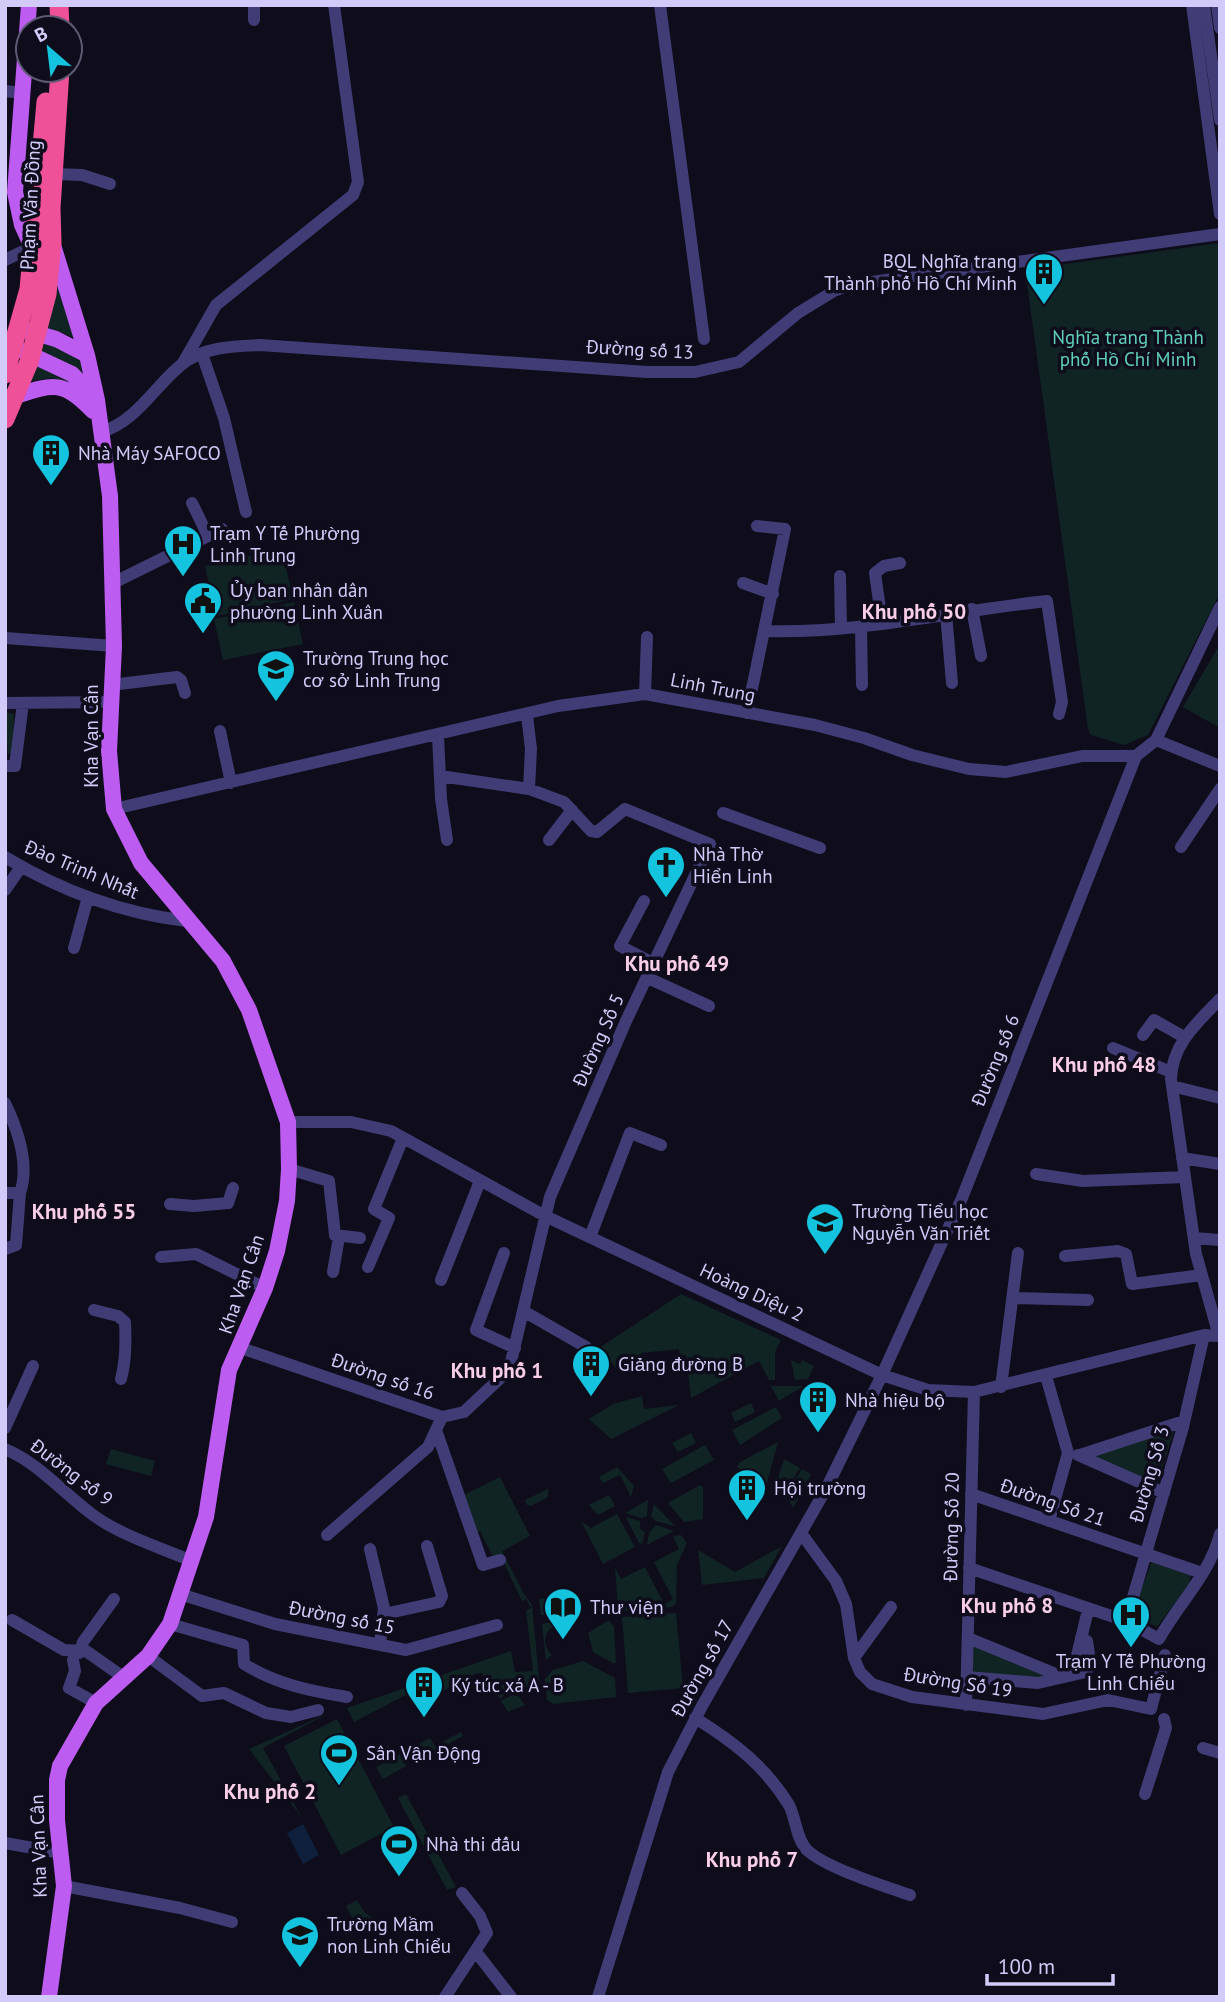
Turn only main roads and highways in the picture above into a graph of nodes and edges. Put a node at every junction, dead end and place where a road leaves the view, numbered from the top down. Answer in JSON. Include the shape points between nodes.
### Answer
{"nodes":[{"id":1,"x":29,"y":5,"type":"edge"},
{"id":2,"x":49,"y":84,"type":"edge"},
{"id":3,"x":59,"y":84,"type":"edge"},
{"id":4,"x":10,"y":192,"type":"edge"},
{"id":5,"x":52,"y":243,"type":"junction"},
{"id":6,"x":32,"y":247,"type":"junction"},
{"id":7,"x":26,"y":341,"type":"junction"},
{"id":8,"x":87,"y":355,"type":"junction"},
{"id":9,"x":5,"y":374,"type":"edge"},
{"id":10,"x":16,"y":396,"type":"junction"},
{"id":11,"x":99,"y":416,"type":"junction"},
{"id":12,"x":5,"y":419,"type":"edge"},
{"id":13,"x":49,"y":1997,"type":"edge"}],
"edges":[{"from":1,"to":4,"type":"main road"},
{"from":2,"to":6,"type":"highway","name":"Phạm Văn Đồng"},
{"from":3,"to":5,"type":"highway","name":"Phạm Văn Đồng"},
{"from":4,"to":6,"type":"main road"},
{"from":5,"to":7,"type":"highway","name":"Phạm Văn Đồng","via":[[47,294]]},
{"from":5,"to":8,"type":"main road","name":"Kha Vạn Cân"},
{"from":6,"to":7,"type":"highway","name":"Phạm Văn Đồng"},
{"from":7,"to":8,"type":"main road"},
{"from":7,"to":9,"type":"highway","name":"Phạm Văn Đồng"},
{"from":7,"to":10,"type":"highway","name":"Phạm Văn Đồng"},
{"from":7,"to":11,"type":"main road","via":[[72,374]]},
{"from":8,"to":11,"type":"main road","name":"Kha Vạn Cân"},
{"from":10,"to":11,"type":"main road","via":[[59,386],[70,389]]},
{"from":10,"to":12,"type":"highway","name":"Phạm Văn Đồng"},
{"from":11,"to":13,"type":"main road","name":"Kha Vạn Cân","via":[[110,496],[114,646],[109,751],[114,809],[141,863],[223,961],[249,1010],[288,1122],[289,1169],[277,1251],[227,1381],[206,1517],[170,1624],[148,1656],[96,1703],[59,1773],[57,1820],[64,1886]]}]}
